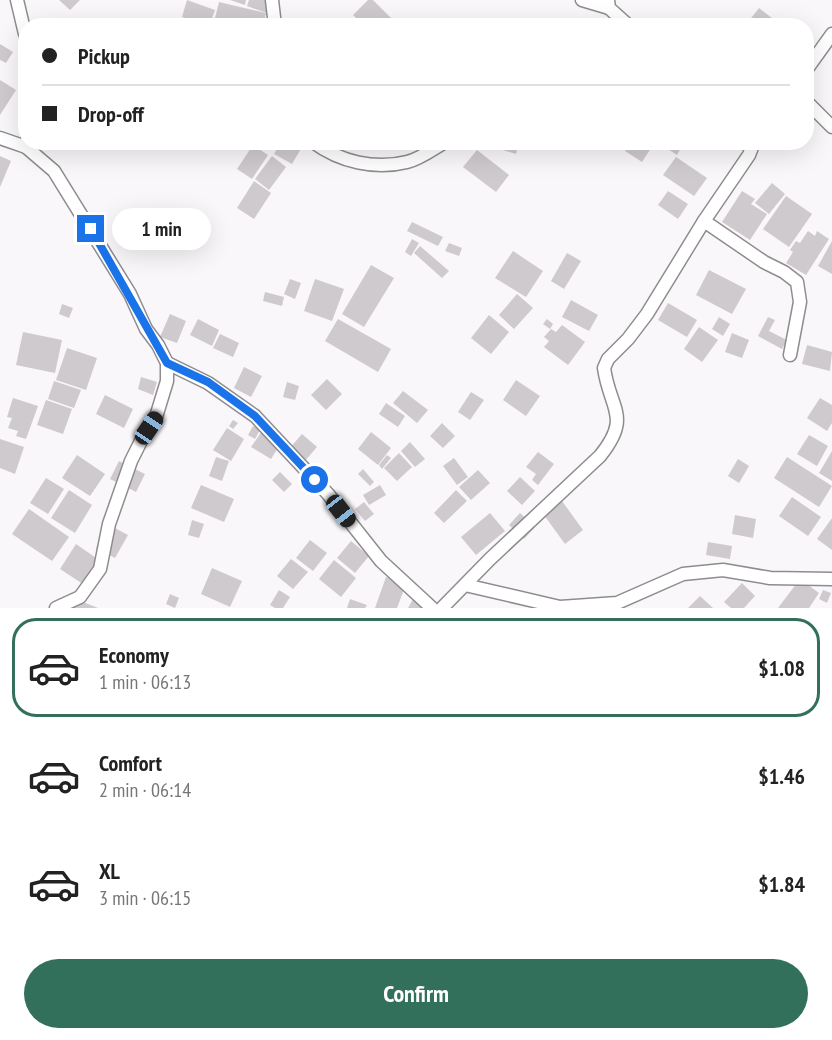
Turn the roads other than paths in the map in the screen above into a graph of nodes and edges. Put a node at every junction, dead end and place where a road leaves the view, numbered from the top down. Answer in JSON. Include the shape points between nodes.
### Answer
{"nodes":[{"id":1,"x":17,"y":0,"type":"edge"},
{"id":2,"x":272,"y":0,"type":"edge"},
{"id":3,"x":582,"y":0,"type":"edge"},
{"id":4,"x":609,"y":4,"type":"edge"},
{"id":5,"x":21,"y":18,"type":"edge"},
{"id":6,"x":274,"y":18,"type":"edge"},
{"id":7,"x":622,"y":18,"type":"edge"},
{"id":8,"x":832,"y":34,"type":"edge"},
{"id":9,"x":814,"y":59,"type":"edge"},
{"id":10,"x":814,"y":109,"type":"edge"},
{"id":11,"x":832,"y":127,"type":"edge"},
{"id":12,"x":0,"y":138,"type":"edge"},
{"id":13,"x":18,"y":142,"type":"edge"},
{"id":14,"x":35,"y":150,"type":"edge"},
{"id":15,"x":327,"y":150,"type":"edge"},
{"id":16,"x":431,"y":150,"type":"edge"},
{"id":17,"x":751,"y":150,"type":"edge"},
{"id":18,"x":704,"y":221,"type":"junction"},
{"id":19,"x":790,"y":355,"type":"dead end"},
{"id":20,"x":167,"y":363,"type":"junction"},
{"id":21,"x":832,"y":579,"type":"edge"},
{"id":22,"x":465,"y":585,"type":"junction"},
{"id":23,"x":56,"y":608,"type":"edge"},
{"id":24,"x":432,"y":608,"type":"edge"},
{"id":25,"x":442,"y":608,"type":"edge"}],
"edges":[{"from":1,"to":5,"type":"street"},
{"from":2,"to":6,"type":"street"},
{"from":3,"to":4,"type":"street"},
{"from":4,"to":7,"type":"street"},
{"from":8,"to":9,"type":"street"},
{"from":10,"to":11,"type":"street"},
{"from":12,"to":13,"type":"street"},
{"from":14,"to":20,"type":"street","via":[[54,171]]},
{"from":15,"to":16,"type":"street","via":[[377,166],[409,162]]},
{"from":17,"to":18,"type":"street"},
{"from":18,"to":19,"type":"street","via":[[797,282],[800,302]]},
{"from":18,"to":22,"type":"street","via":[[647,314],[604,368],[618,420],[612,440]]},
{"from":20,"to":23,"type":"street","via":[[167,381],[156,417],[131,461],[109,524],[100,569],[80,597]]},
{"from":20,"to":24,"type":"street","via":[[208,382],[255,416],[328,494],[381,561]]},
{"from":21,"to":22,"type":"street","via":[[770,578],[723,570],[683,574],[616,603],[561,607]]},
{"from":22,"to":25,"type":"street"}]}
